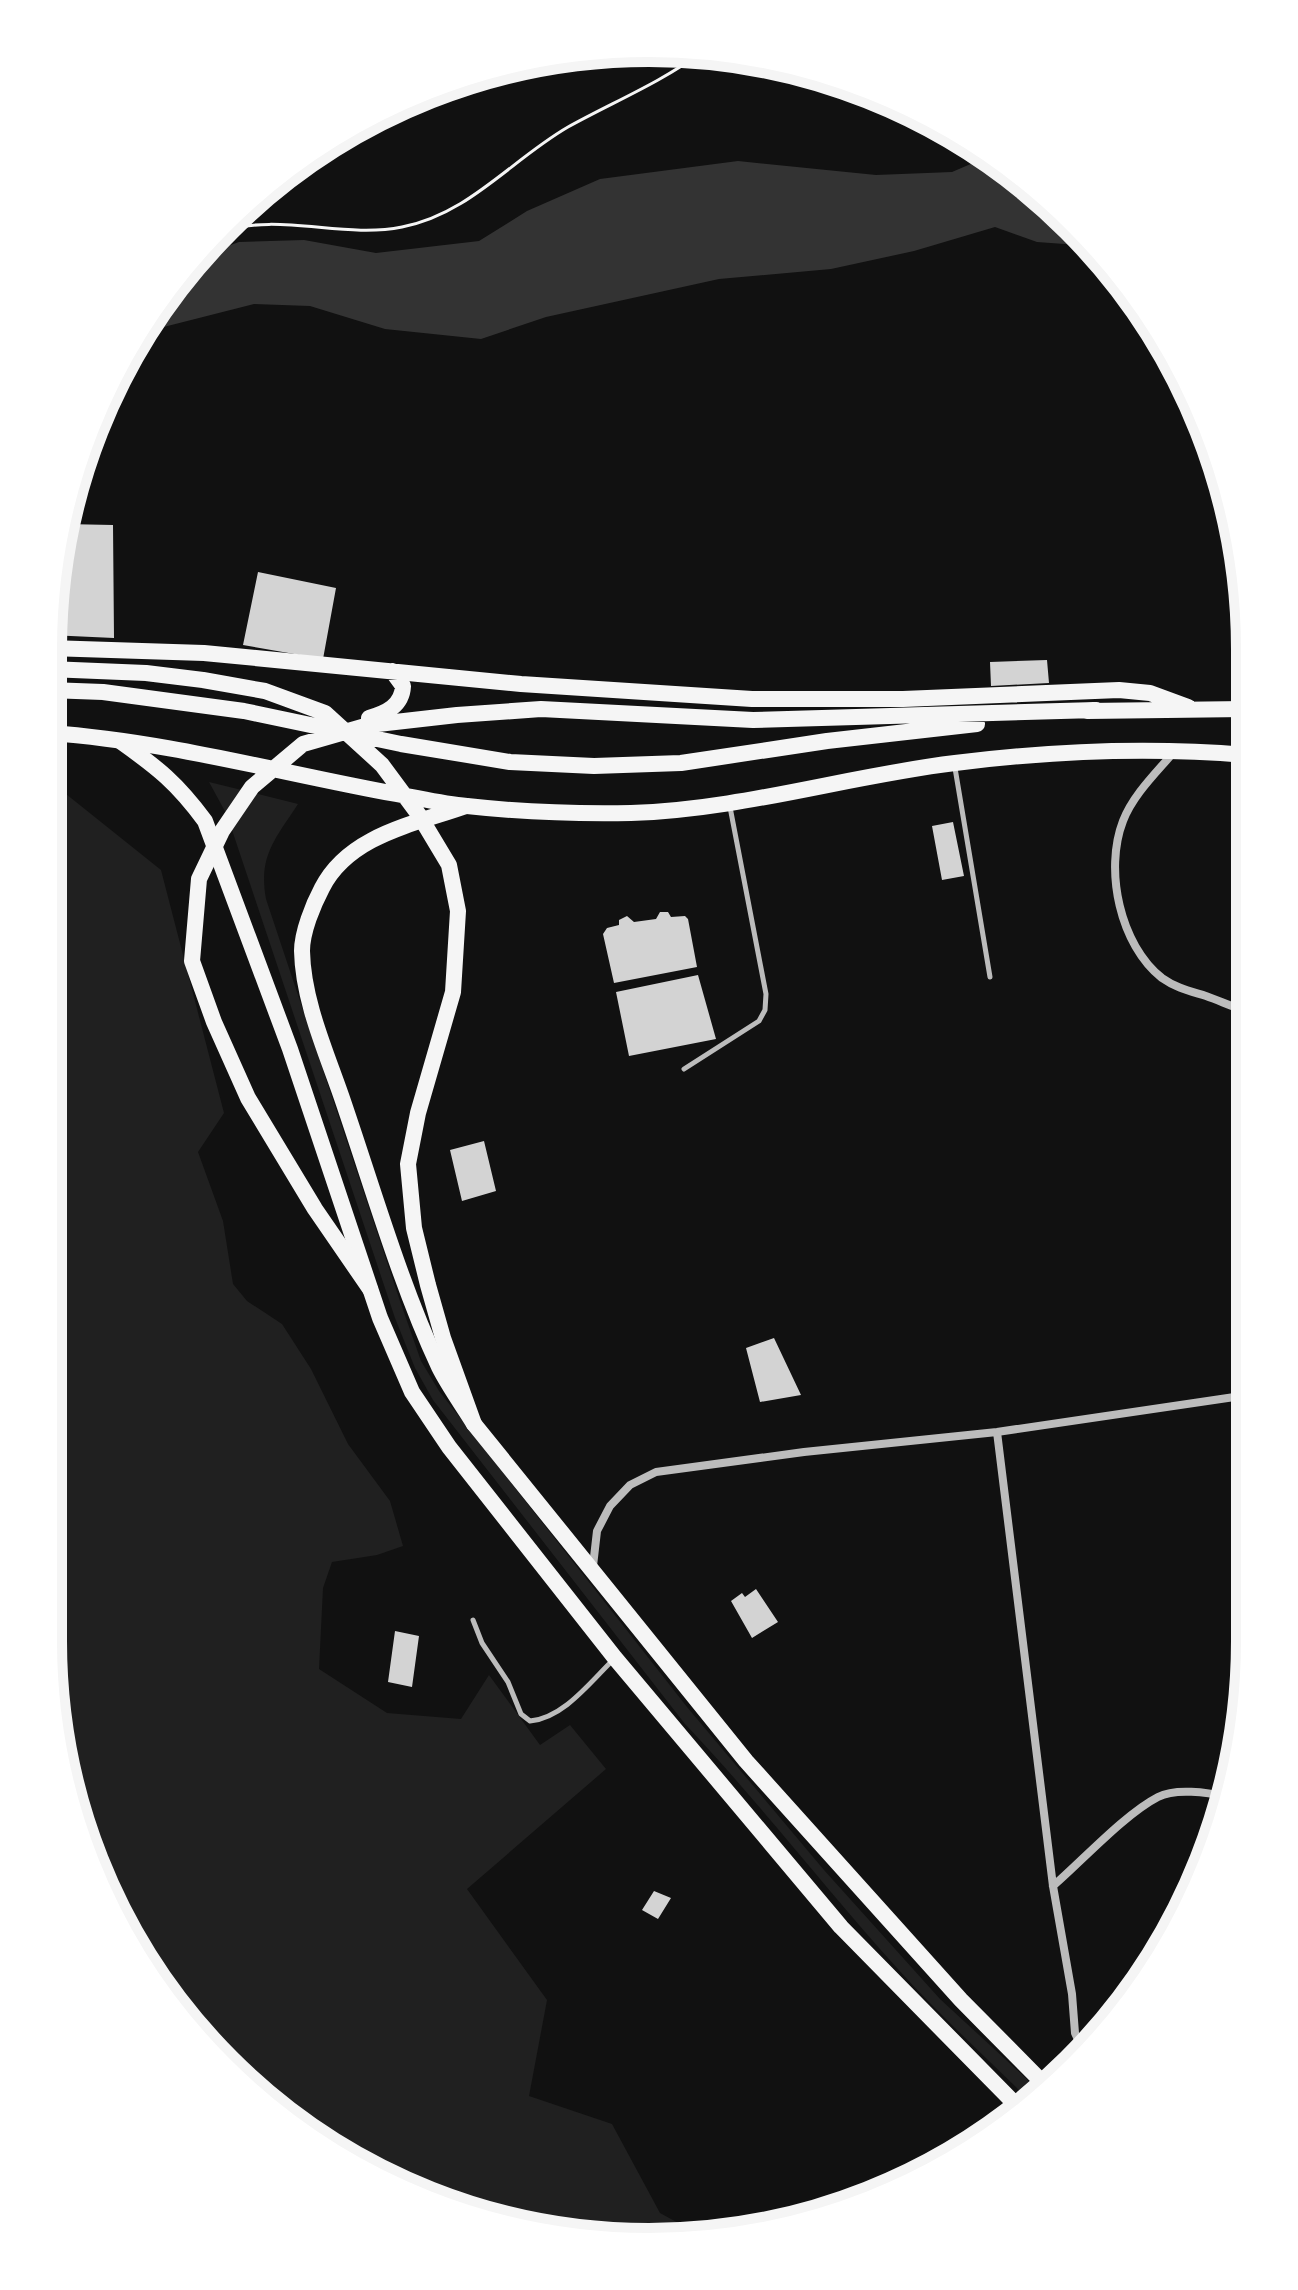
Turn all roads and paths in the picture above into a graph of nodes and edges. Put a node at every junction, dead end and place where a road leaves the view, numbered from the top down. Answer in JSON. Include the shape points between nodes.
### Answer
{"nodes":[{"id":1,"x":686,"y":63,"type":"edge"},
{"id":2,"x":242,"y":227,"type":"edge"},
{"id":3,"x":62,"y":648,"type":"edge"},
{"id":4,"x":62,"y":670,"type":"edge"},
{"id":5,"x":392,"y":671,"type":"junction"},
{"id":6,"x":455,"y":677,"type":"junction"},
{"id":7,"x":62,"y":690,"type":"edge"},
{"id":8,"x":397,"y":704,"type":"junction"},
{"id":9,"x":1193,"y":709,"type":"junction"},
{"id":10,"x":1236,"y":709,"type":"edge"},
{"id":11,"x":1096,"y":710,"type":"junction"},
{"id":12,"x":296,"y":722,"type":"junction"},
{"id":13,"x":62,"y":734,"type":"edge"},
{"id":14,"x":120,"y":741,"type":"junction"},
{"id":15,"x":1177,"y":749,"type":"junction"},
{"id":16,"x":1236,"y":754,"type":"edge"},
{"id":17,"x":954,"y":763,"type":"junction"},
{"id":18,"x":729,"y":803,"type":"junction"},
{"id":19,"x":466,"y":806,"type":"junction"},
{"id":20,"x":990,"y":977,"type":"dead end"},
{"id":21,"x":1236,"y":1008,"type":"edge"},
{"id":22,"x":684,"y":1069,"type":"dead end"},
{"id":23,"x":370,"y":1289,"type":"junction"},
{"id":24,"x":1236,"y":1397,"type":"edge"},
{"id":25,"x":474,"y":1424,"type":"junction"},
{"id":26,"x":997,"y":1432,"type":"junction"},
{"id":27,"x":593,"y":1573,"type":"junction"},
{"id":28,"x":473,"y":1620,"type":"dead end"},
{"id":29,"x":615,"y":1658,"type":"junction"},
{"id":30,"x":1215,"y":1796,"type":"edge"},
{"id":31,"x":1053,"y":1886,"type":"junction"},
{"id":32,"x":1078,"y":2040,"type":"edge"},
{"id":33,"x":1039,"y":2079,"type":"edge"},
{"id":34,"x":1013,"y":2101,"type":"edge"}],
"edges":[{"from":1,"to":2,"type":"path","via":[[540,145],[473,198],[436,218],[364,231]]},
{"from":3,"to":5,"type":"main road","via":[[204,653]]},
{"from":4,"to":25,"type":"main road","via":[[203,680],[265,691],[325,713],[382,765],[449,865],[458,911],[453,992],[408,1164],[414,1228],[443,1338]]},
{"from":5,"to":6,"type":"main road"},
{"from":5,"to":8,"type":"main road","via":[[403,686]]},
{"from":6,"to":8,"type":"main road","via":[[423,685]]},
{"from":6,"to":9,"type":"main road","via":[[778,700],[1119,690],[1165,697]]},
{"from":7,"to":12,"type":"main road"},
{"from":8,"to":12,"type":"main road","via":[[361,720]]},
{"from":9,"to":10,"type":"main road"},
{"from":9,"to":11,"type":"main road"},
{"from":11,"to":12,"type":"main road","via":[[681,763],[594,766],[510,762]]},
{"from":11,"to":23,"type":"main road","via":[[753,720],[541,709],[369,725],[303,744],[252,787],[222,831],[199,879],[192,961],[248,1098]]},
{"from":13,"to":14,"type":"main road"},
{"from":14,"to":19,"type":"main road"},
{"from":14,"to":23,"type":"main road","via":[[164,772],[205,821],[290,1049]]},
{"from":15,"to":16,"type":"main road"},
{"from":15,"to":17,"type":"main road"},
{"from":15,"to":21,"type":"street","via":[[1123,820],[1116,846],[1119,909],[1144,960],[1161,977]]},
{"from":17,"to":18,"type":"main road"},
{"from":17,"to":20,"type":"lane"},
{"from":18,"to":19,"type":"main road","via":[[633,813]]},
{"from":18,"to":22,"type":"lane","via":[[765,1010],[759,1021]]},
{"from":19,"to":25,"type":"main road","via":[[352,851],[321,888],[302,950],[309,995],[398,1262],[440,1369]]},
{"from":23,"to":29,"type":"main road","via":[[412,1392]]},
{"from":24,"to":26,"type":"street"},
{"from":25,"to":27,"type":"main road"},
{"from":26,"to":27,"type":"street","via":[[656,1472],[630,1485],[610,1506],[597,1531]]},
{"from":26,"to":31,"type":"street"},
{"from":27,"to":33,"type":"main road","via":[[746,1761]]},
{"from":28,"to":29,"type":"lane","via":[[521,1714],[530,1721],[555,1713]]},
{"from":29,"to":34,"type":"main road","via":[[841,1927]]},
{"from":30,"to":31,"type":"street","via":[[1160,1796]]},
{"from":31,"to":32,"type":"street"}]}
